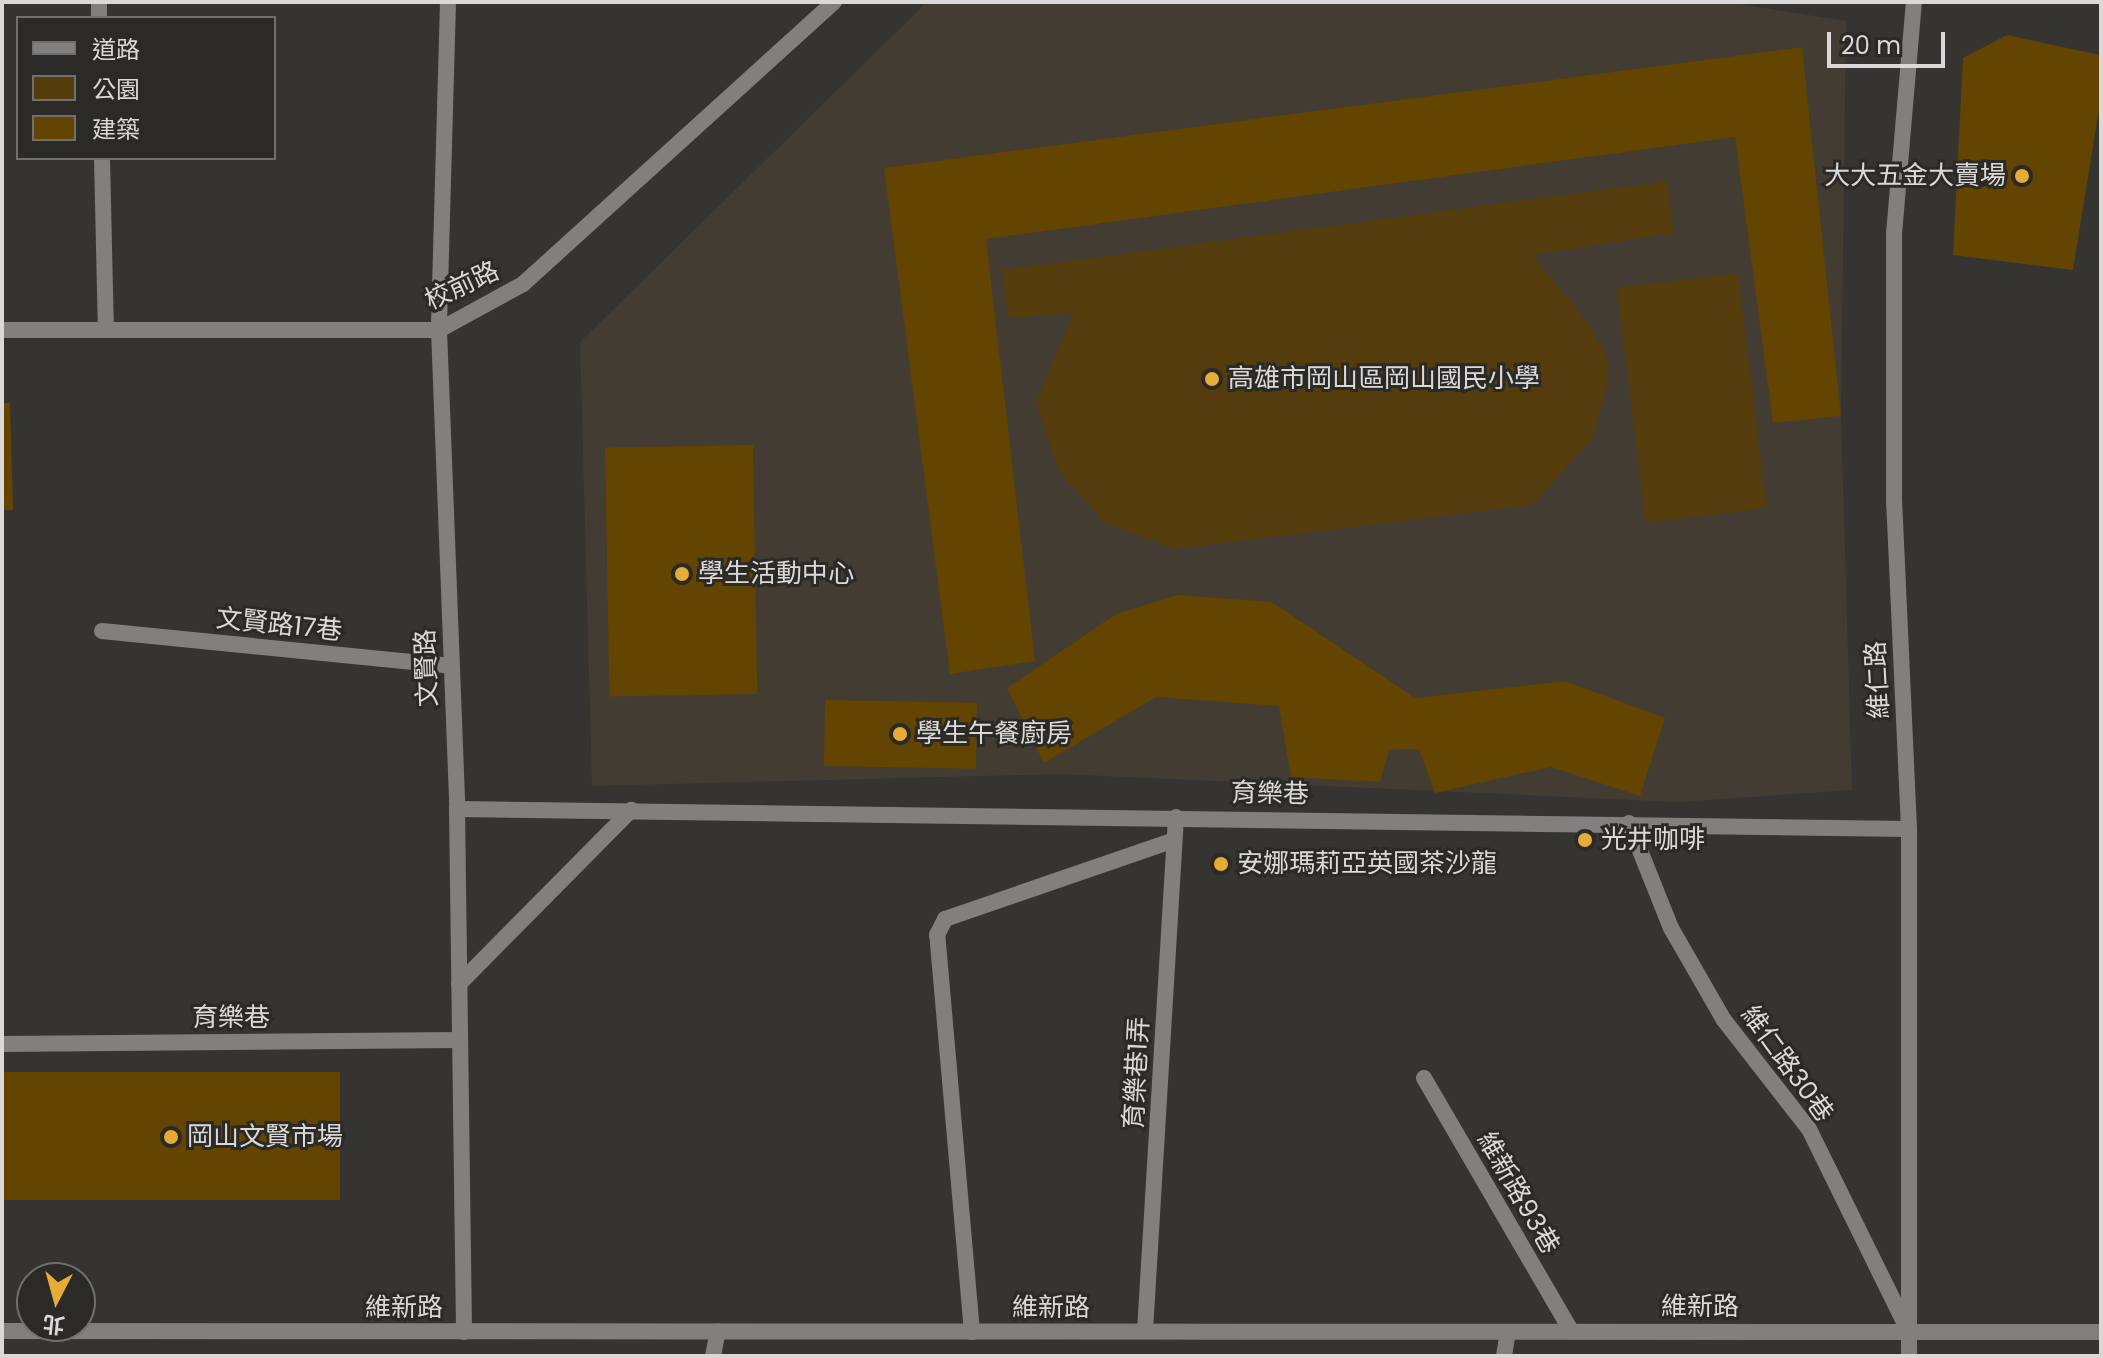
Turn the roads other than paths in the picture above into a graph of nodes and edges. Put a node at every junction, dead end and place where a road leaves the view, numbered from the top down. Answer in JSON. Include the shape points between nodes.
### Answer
{"nodes":[{"id":1,"x":448,"y":2,"type":"edge"},
{"id":2,"x":834,"y":2,"type":"edge"},
{"id":3,"x":1914,"y":2,"type":"edge"},
{"id":4,"x":102,"y":160,"type":"edge"},
{"id":5,"x":2,"y":330,"type":"edge"},
{"id":6,"x":106,"y":330,"type":"junction"},
{"id":7,"x":439,"y":330,"type":"junction"},
{"id":8,"x":102,"y":631,"type":"dead end"},
{"id":9,"x":451,"y":666,"type":"junction"},
{"id":10,"x":457,"y":809,"type":"junction"},
{"id":11,"x":631,"y":810,"type":"junction"},
{"id":12,"x":1176,"y":817,"type":"junction"},
{"id":13,"x":1629,"y":823,"type":"junction"},
{"id":14,"x":1909,"y":829,"type":"junction"},
{"id":15,"x":1174,"y":840,"type":"junction"},
{"id":16,"x":459,"y":984,"type":"junction"},
{"id":17,"x":460,"y":1040,"type":"junction"},
{"id":18,"x":2,"y":1044,"type":"edge"},
{"id":19,"x":1424,"y":1078,"type":"dead end"},
{"id":20,"x":2,"y":1331,"type":"edge"},
{"id":21,"x":718,"y":1331,"type":"junction"},
{"id":22,"x":1145,"y":1331,"type":"junction"},
{"id":23,"x":1571,"y":1331,"type":"junction"},
{"id":24,"x":464,"y":1332,"type":"junction"},
{"id":25,"x":972,"y":1332,"type":"junction"},
{"id":26,"x":1508,"y":1332,"type":"junction"},
{"id":27,"x":1909,"y":1332,"type":"junction"},
{"id":28,"x":2101,"y":1332,"type":"edge"},
{"id":29,"x":713,"y":1356,"type":"edge"},
{"id":30,"x":1504,"y":1356,"type":"edge"},
{"id":31,"x":1909,"y":1356,"type":"edge"}],
"edges":[{"from":1,"to":7,"type":"street","name":"文賢路"},
{"from":2,"to":7,"type":"street","name":"校前路","via":[[523,284]]},
{"from":3,"to":14,"type":"street","name":"維仁路","via":[[1894,234],[1894,503]]},
{"from":4,"to":6,"type":"street"},
{"from":5,"to":6,"type":"street","name":"校前路"},
{"from":6,"to":7,"type":"street","name":"校前路"},
{"from":7,"to":9,"type":"street","name":"文賢路"},
{"from":8,"to":9,"type":"street","name":"文賢路17巷"},
{"from":9,"to":10,"type":"street","name":"文賢路"},
{"from":10,"to":11,"type":"street","name":"育樂巷"},
{"from":10,"to":16,"type":"street","name":"文賢路"},
{"from":11,"to":12,"type":"street","name":"育樂巷"},
{"from":11,"to":16,"type":"street"},
{"from":12,"to":13,"type":"street","name":"育樂巷"},
{"from":12,"to":15,"type":"street","name":"育樂巷1弄"},
{"from":13,"to":14,"type":"street","name":"育樂巷"},
{"from":13,"to":27,"type":"street","name":"維仁路30巷","via":[[1671,928],[1724,1020],[1809,1129]]},
{"from":14,"to":27,"type":"street","name":"維仁路"},
{"from":15,"to":22,"type":"street","name":"育樂巷1弄"},
{"from":15,"to":25,"type":"street","via":[[945,919],[937,935]]},
{"from":16,"to":17,"type":"street","name":"文賢路"},
{"from":17,"to":18,"type":"street","name":"育樂巷"},
{"from":17,"to":24,"type":"street","name":"文賢路"},
{"from":19,"to":23,"type":"street","name":"維新路93巷"},
{"from":20,"to":24,"type":"street","name":"維新路"},
{"from":21,"to":24,"type":"street","name":"維新路"},
{"from":21,"to":25,"type":"street","name":"維新路"},
{"from":21,"to":29,"type":"street"},
{"from":22,"to":25,"type":"street","name":"維新路"},
{"from":22,"to":26,"type":"street","name":"維新路"},
{"from":23,"to":26,"type":"street","name":"維新路"},
{"from":23,"to":27,"type":"street","name":"維新路"},
{"from":26,"to":30,"type":"street"},
{"from":27,"to":28,"type":"street","name":"維新路"},
{"from":27,"to":31,"type":"street","name":"維仁路"}]}
